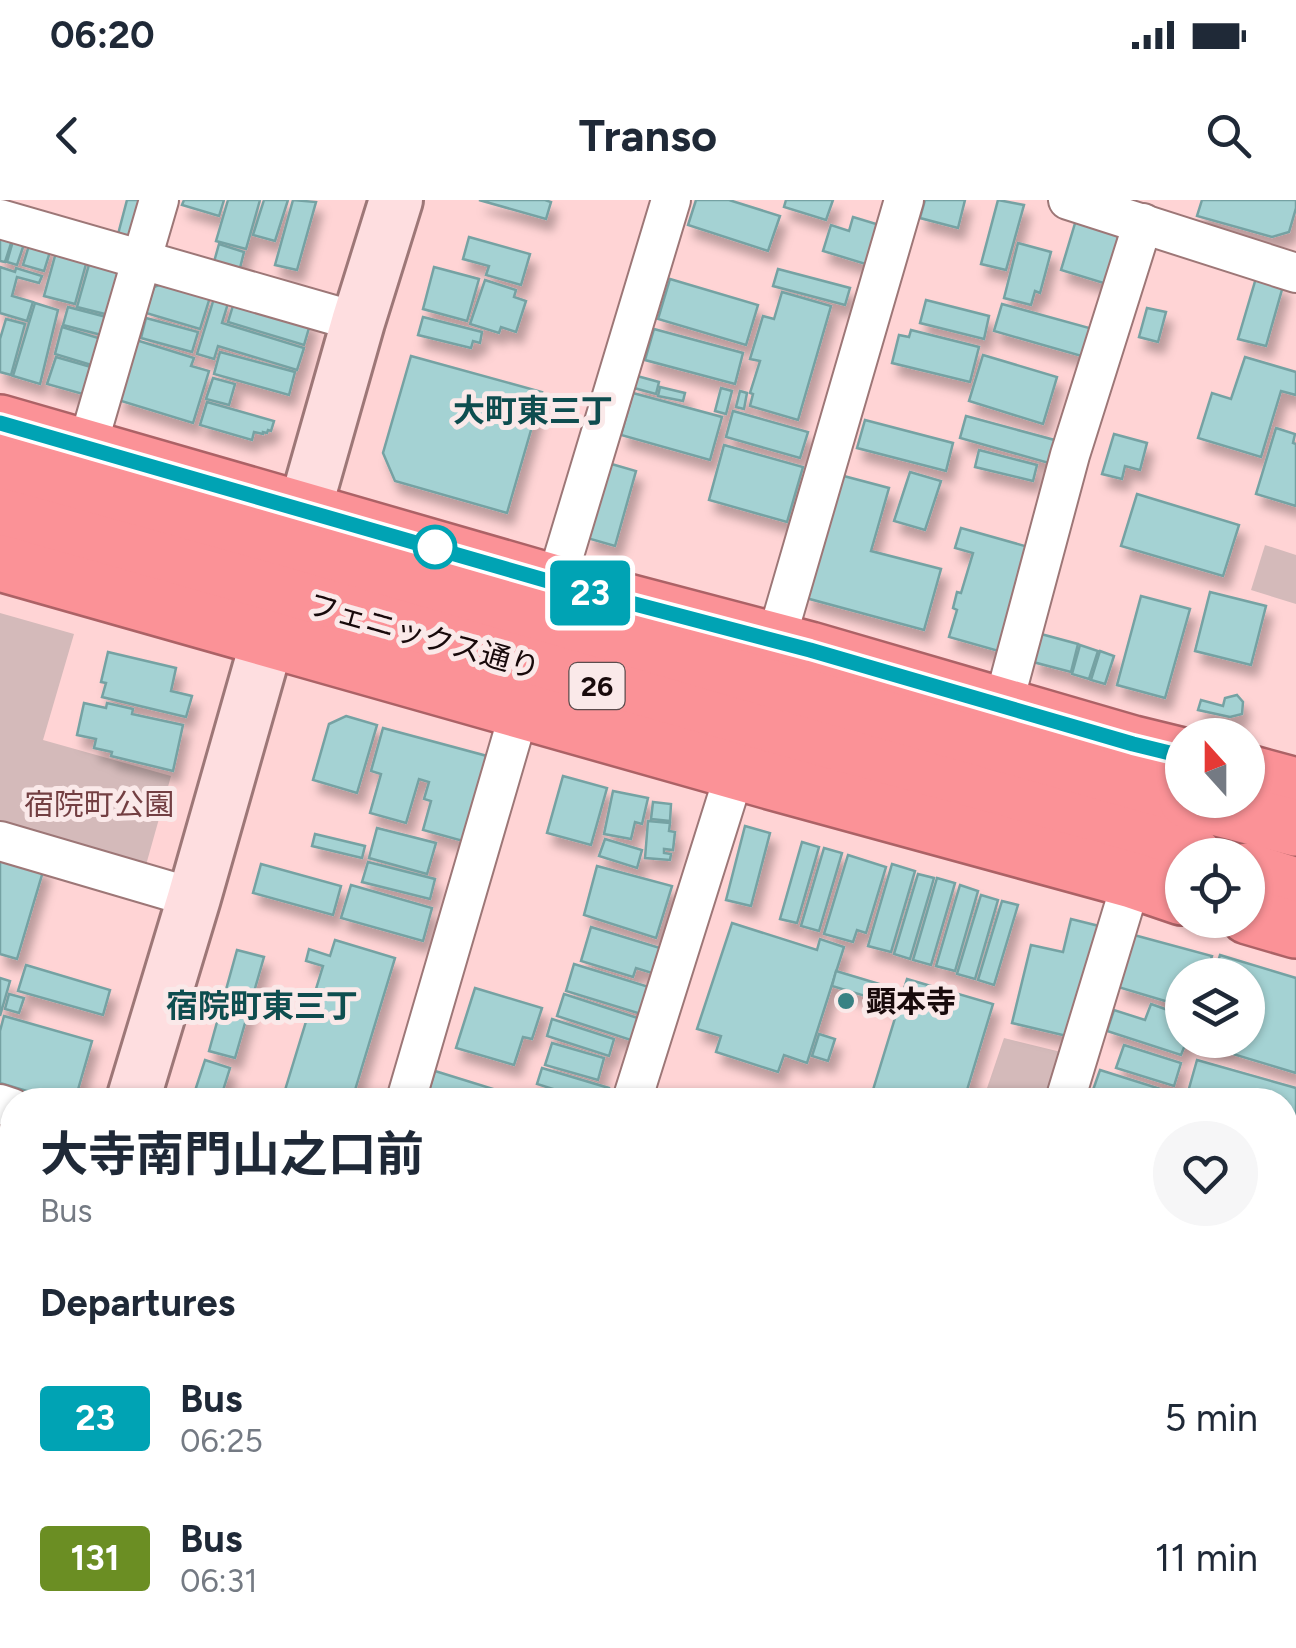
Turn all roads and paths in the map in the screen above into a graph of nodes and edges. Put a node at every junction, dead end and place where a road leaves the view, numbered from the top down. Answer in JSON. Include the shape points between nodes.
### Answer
{"nodes":[{"id":1,"x":160,"y":200,"type":"edge"},
{"id":2,"x":396,"y":200,"type":"edge"},
{"id":3,"x":671,"y":200,"type":"edge"},
{"id":4,"x":904,"y":200,"type":"edge"},
{"id":5,"x":1068,"y":200,"type":"edge"},
{"id":6,"x":0,"y":218,"type":"edge"},
{"id":7,"x":1142,"y":223,"type":"junction"},
{"id":8,"x":142,"y":259,"type":"junction"},
{"id":9,"x":1296,"y":272,"type":"edge"},
{"id":10,"x":358,"y":322,"type":"junction"},
{"id":11,"x":0,"y":423,"type":"edge"},
{"id":12,"x":0,"y":467,"type":"edge"},
{"id":13,"x":81,"y":469,"type":"junction"},
{"id":14,"x":0,"y":516,"type":"edge"},
{"id":15,"x":0,"y":564,"type":"edge"},
{"id":16,"x":288,"y":573,"type":"junction"},
{"id":17,"x":538,"y":645,"type":"junction"},
{"id":18,"x":1003,"y":705,"type":"junction"},
{"id":19,"x":755,"y":707,"type":"junction"},
{"id":20,"x":1265,"y":778,"type":"edge"},
{"id":21,"x":1296,"y":786,"type":"edge"},
{"id":22,"x":1165,"y":803,"type":"edge"},
{"id":23,"x":1165,"y":808,"type":"edge"},
{"id":24,"x":1165,"y":808,"type":"edge"},
{"id":25,"x":1165,"y":817,"type":"edge"},
{"id":26,"x":1229,"y":818,"type":"edge"},
{"id":27,"x":1296,"y":828,"type":"edge"},
{"id":28,"x":0,"y":841,"type":"edge"},
{"id":29,"x":1265,"y":876,"type":"edge"},
{"id":30,"x":1296,"y":886,"type":"edge"},
{"id":31,"x":194,"y":898,"type":"junction"},
{"id":32,"x":1265,"y":921,"type":"edge"},
{"id":33,"x":1296,"y":930,"type":"edge"},
{"id":34,"x":137,"y":1088,"type":"edge"},
{"id":35,"x":409,"y":1088,"type":"edge"},
{"id":36,"x":636,"y":1088,"type":"edge"},
{"id":37,"x":1069,"y":1088,"type":"edge"}],
"edges":[{"from":1,"to":8,"type":"street"},
{"from":2,"to":10,"type":"street"},
{"from":3,"to":17,"type":"street"},
{"from":4,"to":19,"type":"street"},
{"from":5,"to":7,"type":"street"},
{"from":6,"to":8,"type":"street"},
{"from":7,"to":9,"type":"street"},
{"from":7,"to":18,"type":"street"},
{"from":8,"to":10,"type":"street"},
{"from":8,"to":13,"type":"street"},
{"from":10,"to":16,"type":"street"},
{"from":11,"to":13,"type":"highway","number":"26"},
{"from":12,"to":13,"type":"highway","number":"26"},
{"from":13,"to":16,"type":"highway","number":"26"},
{"from":14,"to":16,"type":"highway","name":"フェニックス通り","number":"26"},
{"from":15,"to":16,"type":"highway","number":"26"},
{"from":16,"to":17,"type":"highway","number":"26"},
{"from":16,"to":17,"type":"highway","name":"フェニックス通り","number":"26"},
{"from":16,"to":31,"type":"street"},
{"from":17,"to":19,"type":"highway","number":"26"},
{"from":17,"to":19,"type":"highway","name":"フェニックス通り","number":"26"},
{"from":17,"to":35,"type":"street"},
{"from":18,"to":19,"type":"highway","number":"26"},
{"from":18,"to":22,"type":"highway","number":"26","via":[[1133,744]]},
{"from":19,"to":23,"type":"highway","number":"26"},
{"from":19,"to":24,"type":"highway","name":"フェニックス通り","number":"26"},
{"from":19,"to":36,"type":"street"},
{"from":20,"to":21,"type":"highway"},
{"from":25,"to":37,"type":"street"},
{"from":26,"to":27,"type":"highway","name":"フェニックス通り","number":"26"},
{"from":28,"to":31,"type":"street"},
{"from":29,"to":30,"type":"highway"},
{"from":31,"to":34,"type":"street"},
{"from":32,"to":33,"type":"highway"}]}
